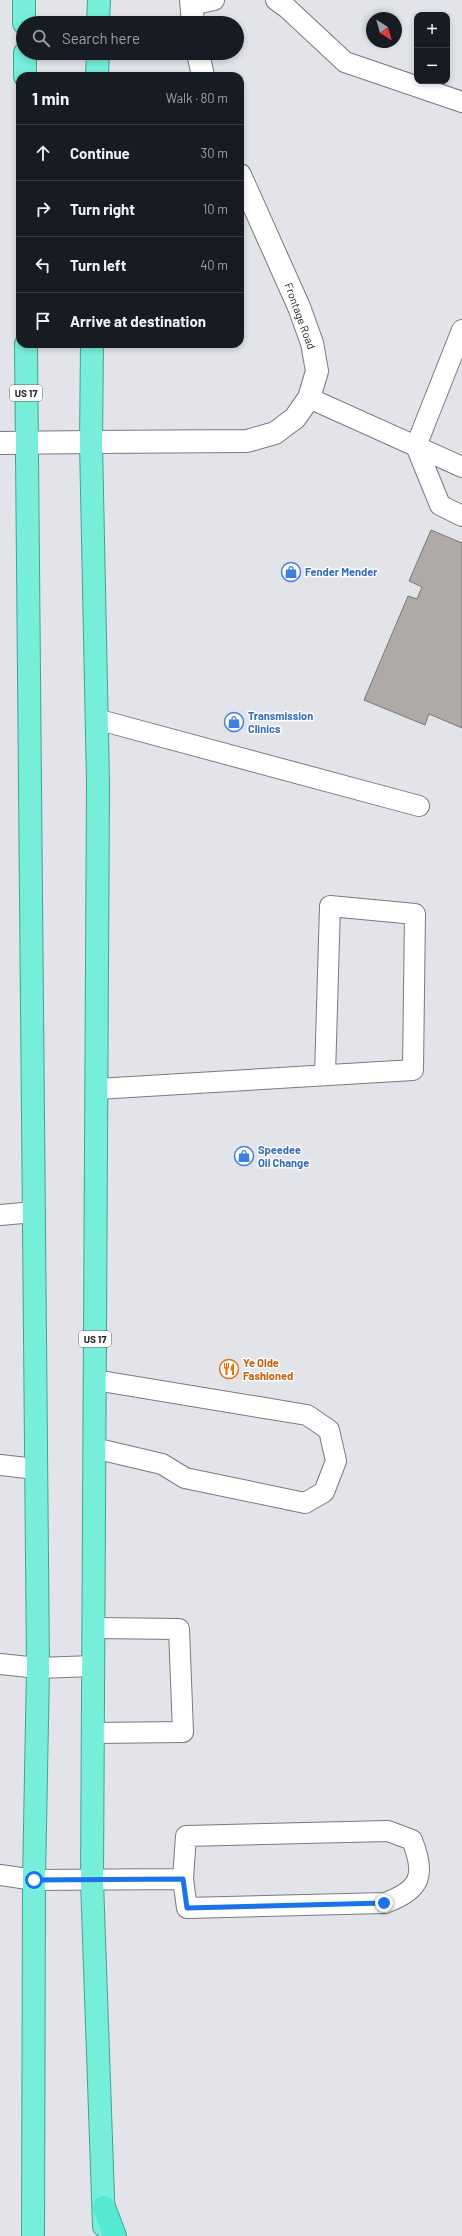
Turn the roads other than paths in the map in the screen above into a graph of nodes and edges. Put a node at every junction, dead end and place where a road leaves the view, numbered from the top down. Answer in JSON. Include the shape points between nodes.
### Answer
{"nodes":[{"id":1,"x":24,"y":0,"type":"edge"},
{"id":2,"x":99,"y":0,"type":"edge"},
{"id":3,"x":214,"y":0,"type":"edge"},
{"id":4,"x":276,"y":0,"type":"edge"},
{"id":5,"x":192,"y":9,"type":"edge"},
{"id":6,"x":24,"y":16,"type":"edge"},
{"id":7,"x":98,"y":16,"type":"edge"},
{"id":8,"x":24,"y":60,"type":"edge"},
{"id":9,"x":98,"y":60,"type":"edge"},
{"id":10,"x":200,"y":60,"type":"edge"},
{"id":11,"x":25,"y":72,"type":"edge"},
{"id":12,"x":97,"y":72,"type":"edge"},
{"id":13,"x":202,"y":72,"type":"edge"},
{"id":14,"x":462,"y":102,"type":"edge"},
{"id":15,"x":244,"y":184,"type":"edge"},
{"id":16,"x":462,"y":330,"type":"edge"},
{"id":17,"x":26,"y":348,"type":"edge"},
{"id":18,"x":92,"y":348,"type":"edge"},
{"id":19,"x":309,"y":398,"type":"junction"},
{"id":20,"x":90,"y":442,"type":"junction"},
{"id":21,"x":0,"y":443,"type":"edge"},
{"id":22,"x":27,"y":443,"type":"junction"},
{"id":23,"x":416,"y":446,"type":"junction"},
{"id":24,"x":462,"y":467,"type":"edge"},
{"id":25,"x":462,"y":516,"type":"edge"},
{"id":26,"x":96,"y":719,"type":"junction"},
{"id":27,"x":419,"y":806,"type":"dead end"},
{"id":28,"x":325,"y":1075,"type":"junction"},
{"id":29,"x":97,"y":1089,"type":"junction"},
{"id":30,"x":34,"y":1212,"type":"junction"},
{"id":31,"x":0,"y":1215,"type":"edge"},
{"id":32,"x":95,"y":1380,"type":"junction"},
{"id":33,"x":94,"y":1448,"type":"junction"},
{"id":34,"x":0,"y":1465,"type":"edge"},
{"id":35,"x":36,"y":1469,"type":"junction"},
{"id":36,"x":93,"y":1628,"type":"junction"},
{"id":37,"x":0,"y":1664,"type":"edge"},
{"id":38,"x":93,"y":1666,"type":"junction"},
{"id":39,"x":38,"y":1668,"type":"junction"},
{"id":40,"x":93,"y":1733,"type":"junction"},
{"id":41,"x":0,"y":1875,"type":"edge"},
{"id":42,"x":183,"y":1879,"type":"junction"},
{"id":43,"x":34,"y":1880,"type":"junction"},
{"id":44,"x":92,"y":1881,"type":"junction"},
{"id":45,"x":104,"y":2208,"type":"junction"},
{"id":46,"x":33,"y":2236,"type":"edge"},
{"id":47,"x":104,"y":2236,"type":"edge"},
{"id":48,"x":115,"y":2236,"type":"edge"}],
"edges":[{"from":1,"to":6,"type":"highway"},
{"from":2,"to":7,"type":"highway"},
{"from":3,"to":5,"type":"lane"},
{"from":4,"to":14,"type":"lane","via":[[345,62]]},
{"from":8,"to":11,"type":"highway"},
{"from":9,"to":12,"type":"highway"},
{"from":10,"to":13,"type":"street"},
{"from":15,"to":19,"type":"street","name":"Frontage Road","via":[[312,343],[317,371]]},
{"from":16,"to":23,"type":"lane"},
{"from":17,"to":22,"type":"highway","number":"US 17"},
{"from":18,"to":20,"type":"highway","number":"US 17"},
{"from":19,"to":20,"type":"street","name":"Frontage Road","via":[[295,418],[275,434],[247,441]]},
{"from":19,"to":23,"type":"lane"},
{"from":20,"to":22,"type":"street","name":"Frontage Road"},
{"from":20,"to":26,"type":"highway","number":"US 17"},
{"from":21,"to":22,"type":"street","name":"Frontage Road"},
{"from":22,"to":30,"type":"highway","number":"US 17"},
{"from":23,"to":24,"type":"lane"},
{"from":23,"to":25,"type":"lane","via":[[440,505]]},
{"from":26,"to":27,"type":"lane"},
{"from":26,"to":29,"type":"highway","number":"US 17"},
{"from":28,"to":28,"type":"lane","via":[[413,1070],[415,914],[330,906]]},
{"from":28,"to":29,"type":"lane"},
{"from":29,"to":32,"type":"highway","number":"US 17"},
{"from":30,"to":31,"type":"lane"},
{"from":30,"to":35,"type":"highway","number":"US 17"},
{"from":32,"to":33,"type":"highway","number":"US 17"},
{"from":32,"to":33,"type":"lane","via":[[306,1415],[329,1430],[336,1461],[324,1492],[305,1503],[185,1478],[162,1464]]},
{"from":33,"to":36,"type":"highway","number":"US 17"},
{"from":34,"to":35,"type":"lane"},
{"from":35,"to":39,"type":"highway","number":"US 17"},
{"from":36,"to":38,"type":"highway","number":"US 17"},
{"from":36,"to":40,"type":"lane","via":[[179,1629],[184,1732]]},
{"from":37,"to":39,"type":"lane"},
{"from":38,"to":39,"type":"lane"},
{"from":38,"to":40,"type":"highway","number":"US 17"},
{"from":39,"to":43,"type":"highway","number":"US 17"},
{"from":40,"to":44,"type":"highway","number":"US 17"},
{"from":41,"to":43,"type":"lane"},
{"from":42,"to":42,"type":"lane","via":[[187,1908],[384,1903],[402,1897],[414,1887],[420,1869],[419,1857],[412,1840],[388,1831],[186,1836]]},
{"from":42,"to":44,"type":"lane"},
{"from":43,"to":44,"type":"lane"},
{"from":43,"to":46,"type":"highway","number":"US 17"},
{"from":44,"to":45,"type":"highway","number":"US 17"},
{"from":45,"to":47,"type":"highway","number":"US 17"},
{"from":45,"to":48,"type":"highway"}]}
